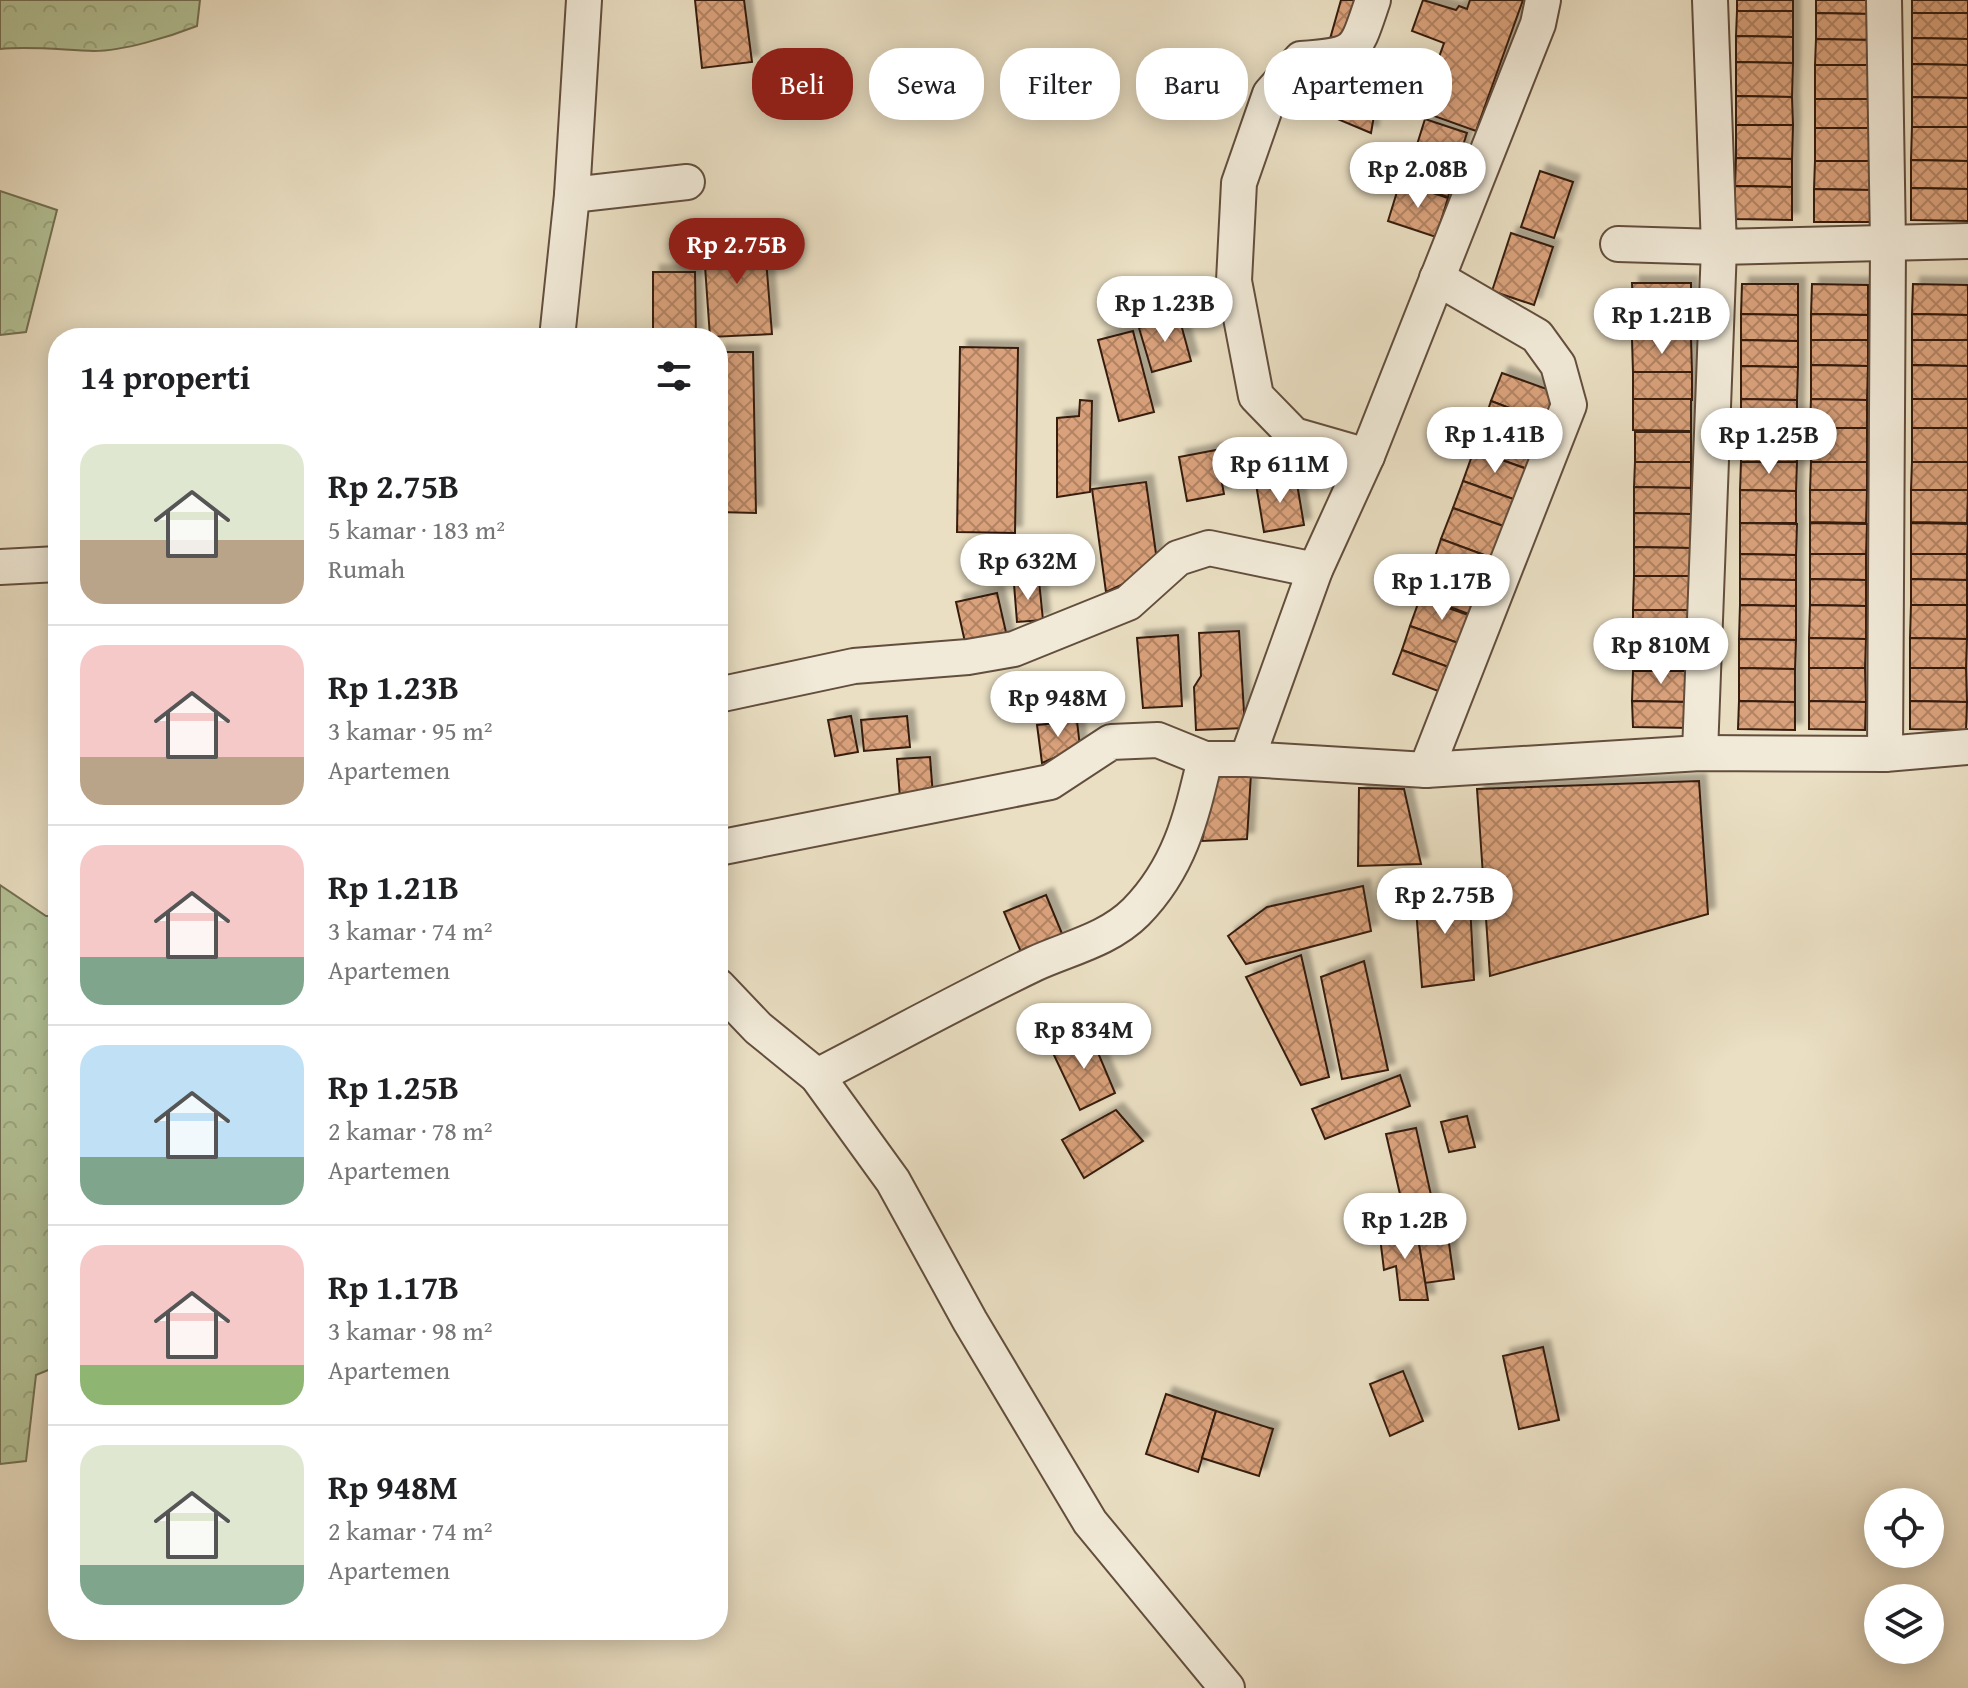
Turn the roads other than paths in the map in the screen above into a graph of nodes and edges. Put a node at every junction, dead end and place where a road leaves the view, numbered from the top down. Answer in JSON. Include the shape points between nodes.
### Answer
{"nodes":[{"id":1,"x":584,"y":0,"type":"edge"},
{"id":2,"x":1373,"y":0,"type":"edge"},
{"id":3,"x":1543,"y":0,"type":"edge"},
{"id":4,"x":1710,"y":0,"type":"edge"},
{"id":5,"x":1884,"y":0,"type":"edge"},
{"id":6,"x":687,"y":182,"type":"dead end"},
{"id":7,"x":572,"y":195,"type":"junction"},
{"id":8,"x":1968,"y":241,"type":"edge"},
{"id":9,"x":1888,"y":243,"type":"junction"},
{"id":10,"x":1618,"y":244,"type":"dead end"},
{"id":11,"x":1719,"y":247,"type":"junction"},
{"id":12,"x":1437,"y":278,"type":"junction"},
{"id":13,"x":558,"y":328,"type":"edge"},
{"id":14,"x":1367,"y":456,"type":"junction"},
{"id":15,"x":48,"y":565,"type":"edge"},
{"id":16,"x":0,"y":567,"type":"edge"},
{"id":17,"x":1315,"y":570,"type":"junction"},
{"id":18,"x":728,"y":693,"type":"edge"},
{"id":19,"x":1968,"y":747,"type":"edge"},
{"id":20,"x":1700,"y":753,"type":"junction"},
{"id":21,"x":1885,"y":754,"type":"junction"},
{"id":22,"x":1205,"y":759,"type":"junction"},
{"id":23,"x":1247,"y":759,"type":"junction"},
{"id":24,"x":1426,"y":770,"type":"junction"},
{"id":25,"x":728,"y":846,"type":"edge"},
{"id":26,"x":728,"y":996,"type":"edge"},
{"id":27,"x":817,"y":1076,"type":"junction"},
{"id":28,"x":1227,"y":1688,"type":"edge"}],
"edges":[{"from":1,"to":7,"type":"street"},
{"from":2,"to":14,"type":"street","via":[[1354,47],[1339,56],[1301,59],[1270,94],[1239,183],[1234,281],[1256,396],[1294,435]]},
{"from":3,"to":12,"type":"street"},
{"from":4,"to":11,"type":"street"},
{"from":5,"to":9,"type":"street"},
{"from":6,"to":7,"type":"street"},
{"from":7,"to":13,"type":"street"},
{"from":8,"to":9,"type":"street"},
{"from":9,"to":11,"type":"street"},
{"from":9,"to":21,"type":"street"},
{"from":10,"to":11,"type":"street"},
{"from":11,"to":20,"type":"street"},
{"from":12,"to":14,"type":"street"},
{"from":12,"to":24,"type":"street","via":[[1537,336],[1558,365],[1569,405]]},
{"from":14,"to":17,"type":"street"},
{"from":15,"to":16,"type":"street"},
{"from":17,"to":18,"type":"street","via":[[1209,548],[1178,558],[1128,603],[1014,649],[854,666]]},
{"from":17,"to":23,"type":"street"},
{"from":19,"to":21,"type":"street"},
{"from":20,"to":21,"type":"street"},
{"from":20,"to":24,"type":"street"},
{"from":22,"to":23,"type":"street"},
{"from":22,"to":25,"type":"street","via":[[1158,740],[1111,742],[1050,782]]},
{"from":22,"to":27,"type":"street","via":[[1189,827],[1167,873],[1116,930],[1034,964]]},
{"from":23,"to":24,"type":"street"},
{"from":26,"to":27,"type":"street"},
{"from":27,"to":28,"type":"street","via":[[893,1181],[1090,1522]]}]}
